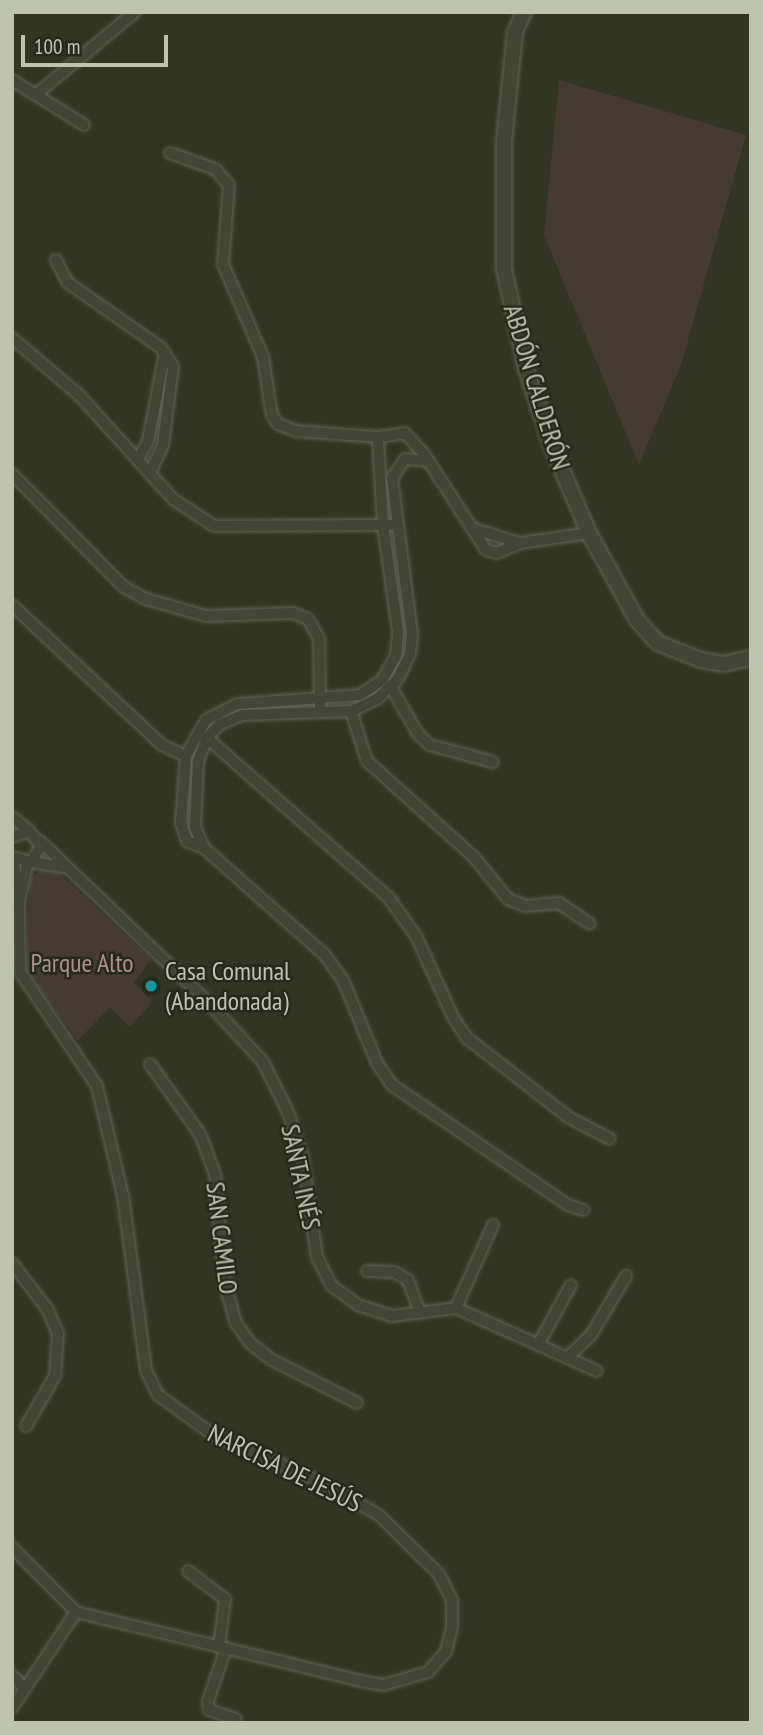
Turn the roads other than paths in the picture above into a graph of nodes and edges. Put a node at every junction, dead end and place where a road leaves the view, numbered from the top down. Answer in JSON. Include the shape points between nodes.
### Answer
{"nodes":[{"id":1,"x":524,"y":12,"type":"edge"},
{"id":2,"x":132,"y":13,"type":"edge"},
{"id":3,"x":12,"y":80,"type":"edge"},
{"id":4,"x":38,"y":93,"type":"junction"},
{"id":5,"x":84,"y":125,"type":"dead end"},
{"id":6,"x":170,"y":153,"type":"dead end"},
{"id":7,"x":56,"y":260,"type":"dead end"},
{"id":8,"x":12,"y":338,"type":"edge"},
{"id":9,"x":165,"y":353,"type":"junction"},
{"id":10,"x":378,"y":437,"type":"junction"},
{"id":11,"x":138,"y":459,"type":"junction"},
{"id":12,"x":429,"y":461,"type":"junction"},
{"id":13,"x":150,"y":473,"type":"junction"},
{"id":14,"x":12,"y":474,"type":"edge"},
{"id":15,"x":383,"y":525,"type":"junction"},
{"id":16,"x":396,"y":525,"type":"junction"},
{"id":17,"x":471,"y":528,"type":"junction"},
{"id":18,"x":589,"y":533,"type":"junction"},
{"id":19,"x":520,"y":543,"type":"junction"},
{"id":20,"x":12,"y":606,"type":"edge"},
{"id":21,"x":751,"y":658,"type":"edge"},
{"id":22,"x":391,"y":687,"type":"junction"},
{"id":23,"x":320,"y":706,"type":"junction"},
{"id":24,"x":351,"y":711,"type":"junction"},
{"id":25,"x":207,"y":738,"type":"junction"},
{"id":26,"x":186,"y":757,"type":"junction"},
{"id":27,"x":493,"y":762,"type":"dead end"},
{"id":28,"x":12,"y":817,"type":"edge"},
{"id":29,"x":29,"y":831,"type":"junction"},
{"id":30,"x":12,"y":837,"type":"edge"},
{"id":31,"x":40,"y":841,"type":"junction"},
{"id":32,"x":204,"y":848,"type":"junction"},
{"id":33,"x":13,"y":858,"type":"edge"},
{"id":34,"x":29,"y":863,"type":"junction"},
{"id":35,"x":63,"y":867,"type":"junction"},
{"id":36,"x":19,"y":902,"type":"junction"},
{"id":37,"x":590,"y":925,"type":"dead end"},
{"id":38,"x":150,"y":1064,"type":"dead end"},
{"id":39,"x":610,"y":1139,"type":"dead end"},
{"id":40,"x":583,"y":1210,"type":"dead end"},
{"id":41,"x":493,"y":1225,"type":"dead end"},
{"id":42,"x":12,"y":1263,"type":"edge"},
{"id":43,"x":367,"y":1271,"type":"dead end"},
{"id":44,"x":626,"y":1276,"type":"dead end"},
{"id":45,"x":571,"y":1285,"type":"dead end"},
{"id":46,"x":456,"y":1308,"type":"junction"},
{"id":47,"x":420,"y":1313,"type":"junction"},
{"id":48,"x":538,"y":1345,"type":"junction"},
{"id":49,"x":567,"y":1358,"type":"junction"},
{"id":50,"x":597,"y":1371,"type":"dead end"},
{"id":51,"x":357,"y":1403,"type":"dead end"},
{"id":52,"x":26,"y":1426,"type":"dead end"},
{"id":53,"x":12,"y":1547,"type":"edge"},
{"id":54,"x":188,"y":1571,"type":"dead end"},
{"id":55,"x":76,"y":1612,"type":"junction"},
{"id":56,"x":223,"y":1647,"type":"junction"},
{"id":57,"x":12,"y":1675,"type":"edge"},
{"id":58,"x":24,"y":1688,"type":"junction"},
{"id":59,"x":12,"y":1708,"type":"edge"},
{"id":60,"x":236,"y":1719,"type":"dead end"}],
"edges":[{"from":1,"to":18,"type":"street","name":"ABDÓN CALDERÓN","via":[[515,32],[505,143],[504,268],[526,369]]},
{"from":2,"to":4,"type":"street"},
{"from":3,"to":4,"type":"street"},
{"from":4,"to":5,"type":"street"},
{"from":6,"to":10,"type":"street","via":[[215,169],[229,185],[223,264],[263,357],[272,415],[285,429]]},
{"from":7,"to":9,"type":"street","via":[[67,282]]},
{"from":8,"to":11,"type":"street","via":[[79,395]]},
{"from":9,"to":11,"type":"street","via":[[148,441]]},
{"from":9,"to":13,"type":"street","via":[[173,366],[163,445]]},
{"from":10,"to":12,"type":"street","via":[[405,433]]},
{"from":10,"to":15,"type":"street"},
{"from":11,"to":13,"type":"street"},
{"from":12,"to":16,"type":"street","via":[[408,457],[395,468]]},
{"from":12,"to":17,"type":"street"},
{"from":13,"to":15,"type":"street","via":[[186,511],[214,526]]},
{"from":14,"to":23,"type":"street","via":[[124,587],[146,599],[206,616],[293,613],[308,619],[319,639]]},
{"from":15,"to":16,"type":"street"},
{"from":15,"to":23,"type":"street","via":[[398,631],[396,656],[371,689]]},
{"from":16,"to":22,"type":"street","via":[[412,644]]},
{"from":17,"to":19,"type":"street"},
{"from":17,"to":19,"type":"street","via":[[486,550],[497,553]]},
{"from":18,"to":19,"type":"street"},
{"from":18,"to":21,"type":"street","name":"ABDÓN CALDERÓN","via":[[637,620],[658,643],[723,664]]},
{"from":20,"to":26,"type":"street","via":[[162,745]]},
{"from":22,"to":24,"type":"street"},
{"from":22,"to":27,"type":"street","via":[[418,734],[430,745]]},
{"from":23,"to":24,"type":"street"},
{"from":23,"to":25,"type":"street","via":[[242,715],[219,725]]},
{"from":23,"to":26,"type":"street","via":[[238,704],[222,710],[195,733]]},
{"from":24,"to":37,"type":"street","via":[[367,761],[474,857],[509,899],[525,906],[559,903]]},
{"from":25,"to":32,"type":"street","via":[[195,786],[195,827]]},
{"from":25,"to":39,"type":"street","via":[[389,898],[416,936],[467,1038],[568,1117]]},
{"from":26,"to":32,"type":"street","via":[[182,831],[187,841]]},
{"from":28,"to":29,"type":"street"},
{"from":29,"to":30,"type":"street"},
{"from":29,"to":31,"type":"street","name":"SANTA INÉS"},
{"from":31,"to":34,"type":"street","name":"NARCISA DE JESÚS","via":[[39,856]]},
{"from":31,"to":35,"type":"street","name":"SANTA INÉS"},
{"from":32,"to":40,"type":"street","via":[[324,954],[343,980],[377,1063],[392,1085],[526,1177]]},
{"from":33,"to":34,"type":"street"},
{"from":33,"to":36,"type":"street"},
{"from":34,"to":35,"type":"street"},
{"from":34,"to":36,"type":"street","name":"NARCISA DE JESÚS"},
{"from":35,"to":47,"type":"street","name":"SANTA INÉS","via":[[207,1002],[262,1062],[288,1112],[299,1146],[317,1257],[332,1286],[375,1312]]},
{"from":36,"to":56,"type":"street","name":"NARCISA DE JESÚS","via":[[20,972],[97,1086],[111,1135],[146,1370],[158,1395],[212,1434],[334,1488],[380,1516],[438,1573],[452,1600],[446,1651],[428,1672],[409,1680],[383,1685]]},
{"from":38,"to":51,"type":"street","name":"SAN CAMILO","via":[[200,1134],[215,1174],[225,1284],[236,1323],[250,1343],[272,1360]]},
{"from":41,"to":46,"type":"street"},
{"from":42,"to":52,"type":"street","via":[[48,1310],[58,1333],[55,1376]]},
{"from":43,"to":47,"type":"street","via":[[394,1272],[408,1280]]},
{"from":44,"to":49,"type":"street","via":[[591,1335]]},
{"from":45,"to":48,"type":"street"},
{"from":46,"to":47,"type":"street","name":"SANTA INÉS"},
{"from":46,"to":48,"type":"street"},
{"from":48,"to":49,"type":"street"},
{"from":49,"to":50,"type":"street"},
{"from":53,"to":55,"type":"street"},
{"from":54,"to":56,"type":"street","via":[[225,1599]]},
{"from":55,"to":56,"type":"street","name":"NARCISA DE JESÚS"},
{"from":55,"to":58,"type":"street"},
{"from":56,"to":60,"type":"street","via":[[209,1710]]},
{"from":57,"to":58,"type":"street"},
{"from":58,"to":59,"type":"street"}]}
